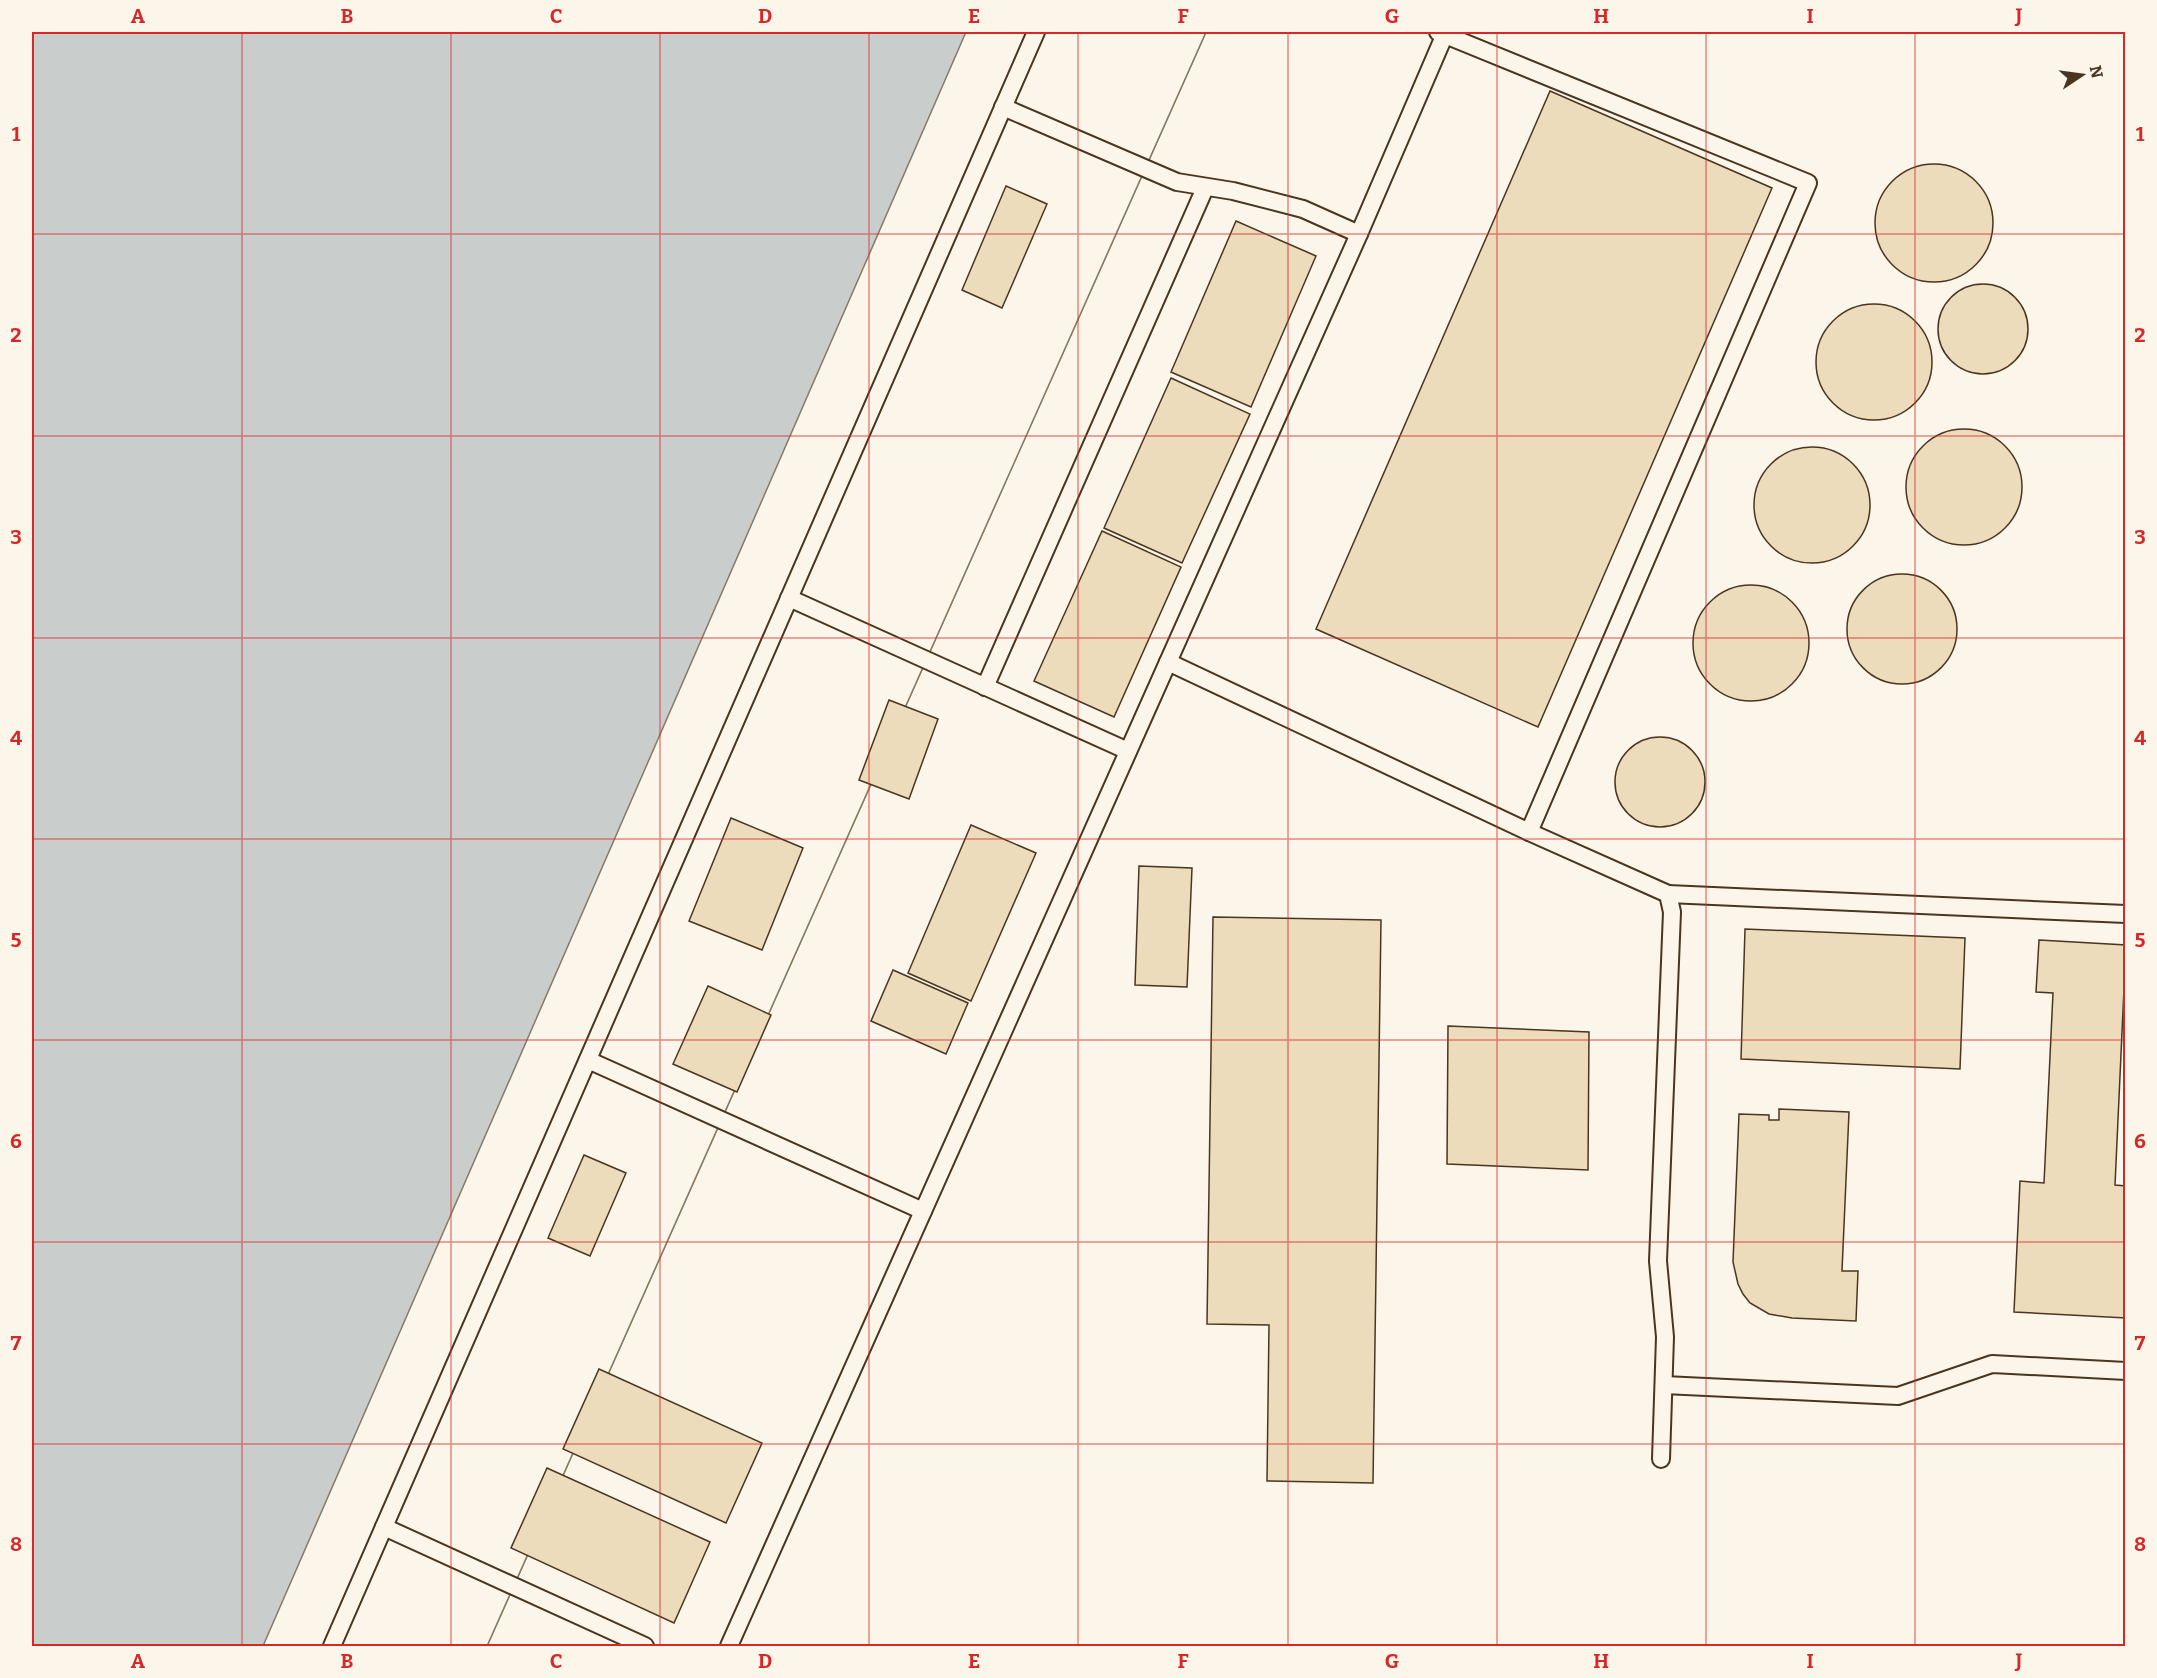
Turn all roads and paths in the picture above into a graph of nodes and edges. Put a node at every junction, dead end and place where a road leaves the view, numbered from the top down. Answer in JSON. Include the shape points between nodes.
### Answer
{"nodes":[{"id":1,"x":1036,"y":32,"type":"edge"},
{"id":2,"x":1442,"y":33,"type":"edge"},
{"id":3,"x":1003,"y":107,"type":"junction"},
{"id":4,"x":1205,"y":188,"type":"junction"},
{"id":5,"x":1359,"y":234,"type":"junction"},
{"id":6,"x":789,"y":598,"type":"junction"},
{"id":7,"x":1168,"y":662,"type":"junction"},
{"id":8,"x":985,"y":687,"type":"junction"},
{"id":9,"x":1128,"y":751,"type":"junction"},
{"id":10,"x":1530,"y":832,"type":"junction"},
{"id":11,"x":1668,"y":894,"type":"junction"},
{"id":12,"x":2126,"y":914,"type":"edge"},
{"id":13,"x":588,"y":1060,"type":"junction"},
{"id":14,"x":923,"y":1211,"type":"junction"},
{"id":15,"x":2126,"y":1371,"type":"edge"},
{"id":16,"x":1664,"y":1385,"type":"junction"},
{"id":17,"x":1661,"y":1459,"type":"dead end"},
{"id":18,"x":384,"y":1527,"type":"junction"},
{"id":19,"x":332,"y":1647,"type":"edge"},
{"id":20,"x":645,"y":1647,"type":"edge"},
{"id":21,"x":729,"y":1647,"type":"edge"}],
"edges":[{"from":1,"to":3,"type":"lane"},
{"from":2,"to":5,"type":"lane"},
{"from":2,"to":10,"type":"lane","via":[[1808,183]]},
{"from":3,"to":4,"type":"lane","via":[[1177,182]]},
{"from":3,"to":6,"type":"lane"},
{"from":4,"to":5,"type":"lane","via":[[1303,209]]},
{"from":4,"to":8,"type":"lane"},
{"from":5,"to":7,"type":"lane"},
{"from":6,"to":8,"type":"lane"},
{"from":6,"to":13,"type":"lane"},
{"from":7,"to":9,"type":"lane"},
{"from":7,"to":10,"type":"lane"},
{"from":8,"to":9,"type":"lane"},
{"from":9,"to":14,"type":"lane"},
{"from":10,"to":11,"type":"lane"},
{"from":11,"to":12,"type":"lane"},
{"from":11,"to":16,"type":"lane","via":[[1672,912],[1658,1261],[1665,1337]]},
{"from":13,"to":14,"type":"lane"},
{"from":13,"to":18,"type":"lane"},
{"from":14,"to":21,"type":"lane"},
{"from":15,"to":16,"type":"lane","via":[[1992,1364],[1898,1396]]},
{"from":16,"to":17,"type":"lane"},
{"from":18,"to":19,"type":"lane"},
{"from":18,"to":20,"type":"lane"}]}
